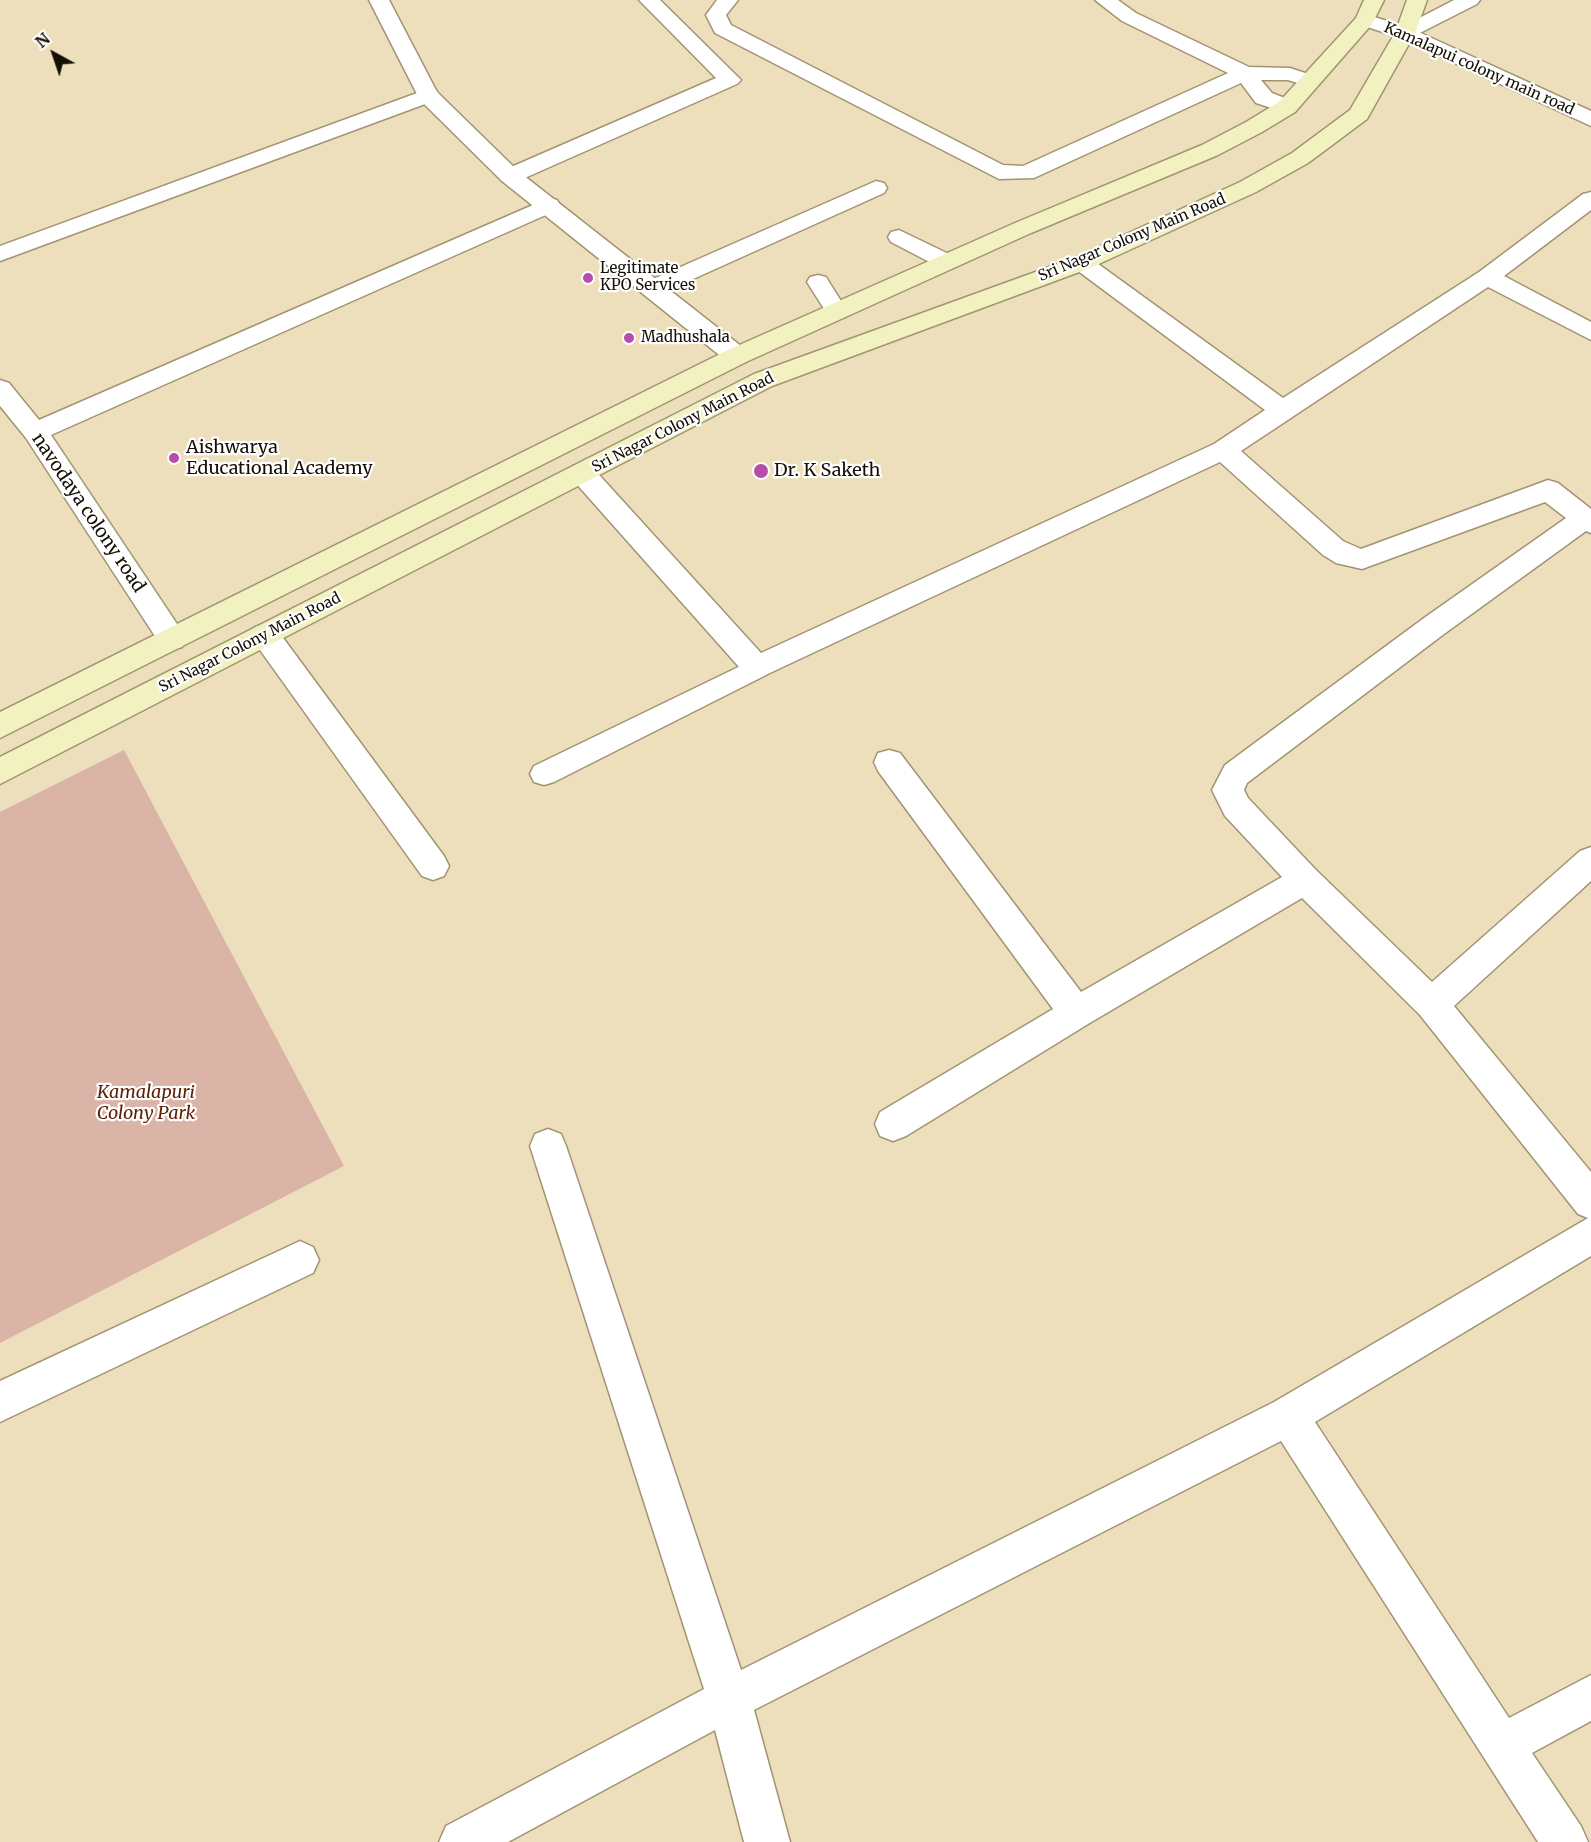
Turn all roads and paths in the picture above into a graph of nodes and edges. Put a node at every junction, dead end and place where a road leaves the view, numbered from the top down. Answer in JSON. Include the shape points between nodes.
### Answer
{"nodes":[{"id":1,"x":379,"y":0,"type":"edge"},
{"id":2,"x":649,"y":0,"type":"edge"},
{"id":3,"x":728,"y":0,"type":"edge"},
{"id":4,"x":1105,"y":0,"type":"edge"},
{"id":5,"x":1417,"y":0,"type":"edge"},
{"id":6,"x":1470,"y":0,"type":"edge"},
{"id":7,"x":1370,"y":10,"type":"edge"},
{"id":8,"x":1406,"y":33,"type":"junction"},
{"id":9,"x":1245,"y":73,"type":"junction"},
{"id":10,"x":1310,"y":81,"type":"junction"},
{"id":11,"x":428,"y":95,"type":"junction"},
{"id":12,"x":1287,"y":106,"type":"junction"},
{"id":13,"x":1591,"y":119,"type":"edge"},
{"id":14,"x":510,"y":176,"type":"junction"},
{"id":15,"x":876,"y":188,"type":"dead end"},
{"id":16,"x":1591,"y":199,"type":"edge"},
{"id":17,"x":549,"y":205,"type":"junction"},
{"id":18,"x":899,"y":237,"type":"dead end"},
{"id":19,"x":0,"y":254,"type":"edge"},
{"id":20,"x":947,"y":262,"type":"junction"},
{"id":21,"x":1082,"y":263,"type":"junction"},
{"id":22,"x":1487,"y":277,"type":"junction"},
{"id":23,"x":818,"y":282,"type":"dead end"},
{"id":24,"x":653,"y":288,"type":"junction"},
{"id":25,"x":837,"y":312,"type":"junction"},
{"id":26,"x":1591,"y":332,"type":"edge"},
{"id":27,"x":737,"y":356,"type":"junction"},
{"id":28,"x":0,"y":389,"type":"edge"},
{"id":29,"x":1283,"y":411,"type":"junction"},
{"id":30,"x":35,"y":432,"type":"junction"},
{"id":31,"x":1223,"y":450,"type":"junction"},
{"id":32,"x":582,"y":473,"type":"junction"},
{"id":33,"x":1588,"y":521,"type":"edge"},
{"id":34,"x":264,"y":635,"type":"junction"},
{"id":35,"x":172,"y":639,"type":"junction"},
{"id":36,"x":757,"y":668,"type":"junction"},
{"id":37,"x":0,"y":726,"type":"edge"},
{"id":38,"x":889,"y":762,"type":"dead end"},
{"id":39,"x":0,"y":771,"type":"edge"},
{"id":40,"x":544,"y":774,"type":"dead end"},
{"id":41,"x":1591,"y":861,"type":"edge"},
{"id":42,"x":433,"y":866,"type":"dead end"},
{"id":43,"x":1305,"y":880,"type":"junction"},
{"id":44,"x":1432,"y":1004,"type":"junction"},
{"id":45,"x":1076,"y":1013,"type":"junction"},
{"id":46,"x":893,"y":1124,"type":"dead end"},
{"id":47,"x":548,"y":1146,"type":"dead end"},
{"id":48,"x":1591,"y":1201,"type":"edge"},
{"id":49,"x":1591,"y":1235,"type":"edge"},
{"id":50,"x":300,"y":1260,"type":"dead end"},
{"id":51,"x":0,"y":1402,"type":"edge"},
{"id":52,"x":1288,"y":1416,"type":"junction"},
{"id":53,"x":1591,"y":1697,"type":"edge"},
{"id":54,"x":729,"y":1699,"type":"junction"},
{"id":55,"x":1501,"y":1746,"type":"junction"},
{"id":56,"x":462,"y":1842,"type":"edge"},
{"id":57,"x":767,"y":1842,"type":"edge"},
{"id":58,"x":1565,"y":1842,"type":"edge"}],
"edges":[{"from":1,"to":11,"type":"street"},
{"from":2,"to":14,"type":"street","via":[[730,80]]},
{"from":3,"to":9,"type":"street","via":[[716,15],[722,29],[999,172],[1026,173]]},
{"from":4,"to":9,"type":"street","via":[[1129,17]]},
{"from":5,"to":8,"type":"main road","name":"Sri Nagar Colony Main Road"},
{"from":6,"to":8,"type":"street"},
{"from":7,"to":8,"type":"street","name":"Kamalapui colony main road"},
{"from":7,"to":10,"type":"main road","name":"Sri Nagar Colony Main Road"},
{"from":8,"to":13,"type":"street","name":"Kamalapui colony main road"},
{"from":8,"to":21,"type":"main road","name":"Sri Nagar Colony Main Road","via":[[1359,114],[1327,139],[1248,187]]},
{"from":9,"to":10,"type":"street","via":[[1290,74]]},
{"from":9,"to":12,"type":"street","via":[[1264,98]]},
{"from":10,"to":12,"type":"main road","name":"Sri Nagar Colony Main Road"},
{"from":11,"to":14,"type":"street"},
{"from":11,"to":19,"type":"street"},
{"from":12,"to":20,"type":"main road","name":"Sri Nagar Colony Main Road","via":[[1210,150]]},
{"from":14,"to":17,"type":"street"},
{"from":15,"to":24,"type":"street"},
{"from":16,"to":22,"type":"street"},
{"from":17,"to":24,"type":"street"},
{"from":17,"to":30,"type":"street"},
{"from":18,"to":20,"type":"lane"},
{"from":20,"to":25,"type":"main road","name":"Sri Nagar Colony Main Road"},
{"from":21,"to":29,"type":"street"},
{"from":21,"to":32,"type":"main road","name":"Sri Nagar Colony Main Road","via":[[763,380]]},
{"from":22,"to":26,"type":"street"},
{"from":22,"to":29,"type":"street"},
{"from":23,"to":25,"type":"lane"},
{"from":24,"to":27,"type":"street"},
{"from":25,"to":27,"type":"main road","name":"Sri Nagar Colony Main Road"},
{"from":27,"to":35,"type":"main road","name":"Sri Nagar Colony Main Road"},
{"from":28,"to":30,"type":"street","name":"navodaya colony road"},
{"from":29,"to":31,"type":"street"},
{"from":30,"to":35,"type":"street","name":"navodaya colony road"},
{"from":31,"to":33,"type":"street","via":[[1333,548],[1362,560],[1548,490]]},
{"from":31,"to":36,"type":"street"},
{"from":32,"to":34,"type":"main road","name":"Sri Nagar Colony Main Road"},
{"from":32,"to":36,"type":"street"},
{"from":33,"to":43,"type":"street","via":[[1434,626],[1236,774],[1228,790],[1236,807]]},
{"from":34,"to":39,"type":"main road","name":"Sri Nagar Colony Main Road"},
{"from":34,"to":42,"type":"street"},
{"from":35,"to":37,"type":"main road","name":"Sri Nagar Colony Main Road"},
{"from":36,"to":40,"type":"lane"},
{"from":38,"to":45,"type":"street"},
{"from":41,"to":44,"type":"street"},
{"from":43,"to":44,"type":"street"},
{"from":43,"to":45,"type":"street"},
{"from":44,"to":48,"type":"street"},
{"from":45,"to":46,"type":"street"},
{"from":47,"to":54,"type":"street"},
{"from":49,"to":52,"type":"street"},
{"from":50,"to":51,"type":"street"},
{"from":52,"to":54,"type":"street"},
{"from":52,"to":55,"type":"street"},
{"from":53,"to":55,"type":"street"},
{"from":54,"to":56,"type":"street"},
{"from":54,"to":57,"type":"street"},
{"from":55,"to":58,"type":"street"}]}
